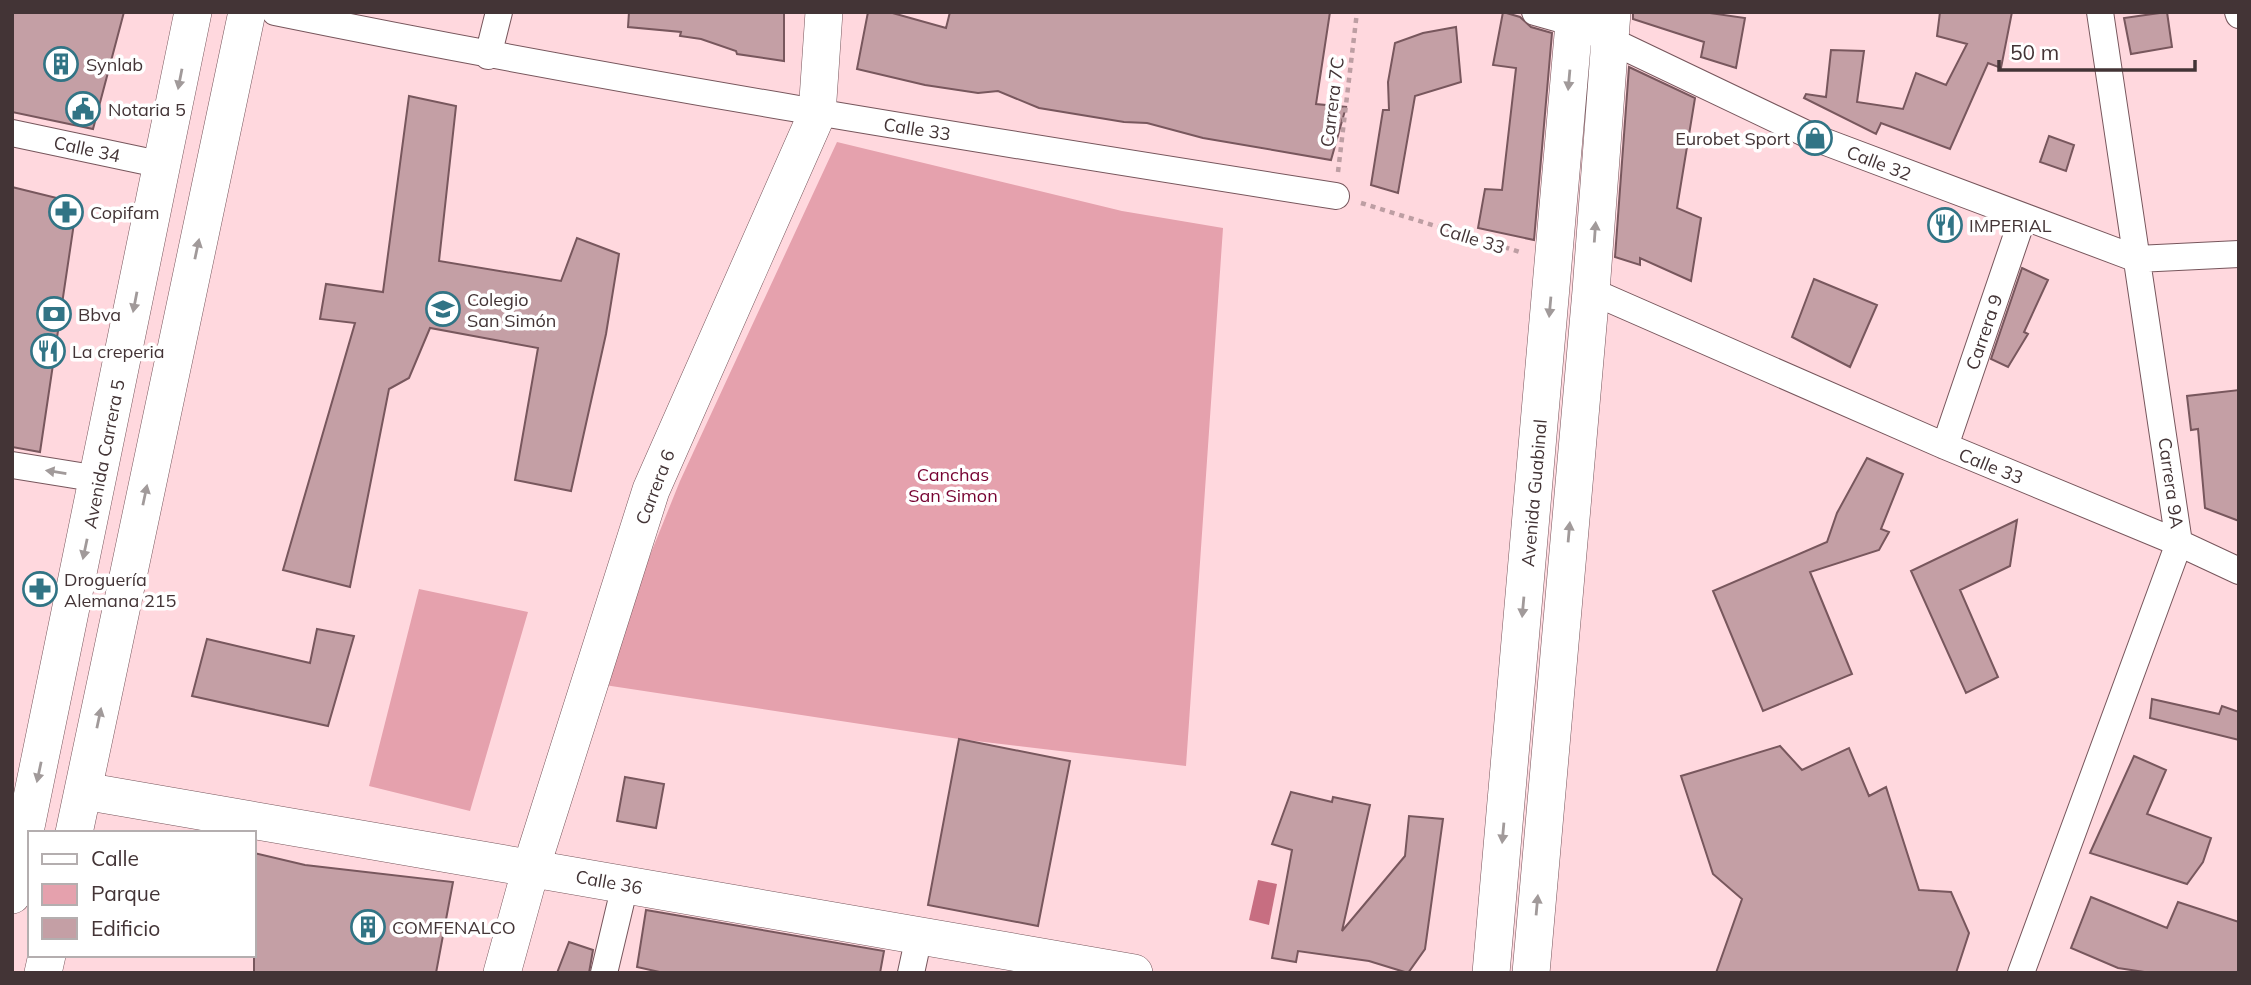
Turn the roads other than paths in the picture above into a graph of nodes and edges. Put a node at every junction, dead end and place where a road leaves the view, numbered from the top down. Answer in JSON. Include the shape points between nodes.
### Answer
{"nodes":[{"id":1,"x":193,"y":12,"type":"edge"},
{"id":2,"x":247,"y":12,"type":"edge"},
{"id":3,"x":275,"y":12,"type":"edge"},
{"id":4,"x":499,"y":12,"type":"edge"},
{"id":5,"x":824,"y":12,"type":"edge"},
{"id":6,"x":1535,"y":12,"type":"edge"},
{"id":7,"x":2100,"y":12,"type":"edge"},
{"id":8,"x":1574,"y":18,"type":"edge"},
{"id":9,"x":1610,"y":27,"type":"edge"},
{"id":10,"x":488,"y":56,"type":"junction"},
{"id":11,"x":817,"y":114,"type":"junction"},
{"id":12,"x":12,"y":133,"type":"edge"},
{"id":13,"x":163,"y":165,"type":"junction"},
{"id":14,"x":1335,"y":196,"type":"road end"},
{"id":15,"x":2023,"y":217,"type":"junction"},
{"id":16,"x":2239,"y":254,"type":"edge"},
{"id":17,"x":2137,"y":259,"type":"junction"},
{"id":18,"x":1591,"y":291,"type":"junction"},
{"id":19,"x":1945,"y":446,"type":"junction"},
{"id":20,"x":12,"y":465,"type":"edge"},
{"id":21,"x":99,"y":479,"type":"junction"},
{"id":22,"x":2179,"y":543,"type":"junction"},
{"id":23,"x":2239,"y":571,"type":"edge"},
{"id":24,"x":84,"y":791,"type":"junction"},
{"id":25,"x":21,"y":813,"type":"edge"},
{"id":26,"x":74,"y":831,"type":"edge"},
{"id":27,"x":531,"y":868,"type":"junction"},
{"id":28,"x":625,"y":885,"type":"junction"},
{"id":29,"x":12,"y":895,"type":"edge"},
{"id":30,"x":919,"y":936,"type":"junction"},
{"id":31,"x":2029,"y":971,"type":"edge"},
{"id":32,"x":502,"y":973,"type":"edge"},
{"id":33,"x":604,"y":973,"type":"edge"},
{"id":34,"x":911,"y":973,"type":"edge"},
{"id":35,"x":1134,"y":973,"type":"edge"},
{"id":36,"x":1491,"y":973,"type":"edge"},
{"id":37,"x":1531,"y":973,"type":"edge"}],
"edges":[{"from":1,"to":13,"type":"main road","name":"Avenida Carrera 5","one_way":true},
{"from":24,"to":2,"type":"main road","one_way":true},
{"from":3,"to":10,"type":"street","name":"Calle 33"},
{"from":4,"to":10,"type":"street"},
{"from":5,"to":11,"type":"main road","name":"Carrera 6"},
{"from":6,"to":8,"type":"street","name":"Calle 32"},
{"from":7,"to":17,"type":"street","name":"Carrera 9A"},
{"from":8,"to":9,"type":"street","name":"Calle 32"},
{"from":8,"to":36,"type":"main road","name":"Avenida Guabinal","one_way":true},
{"from":9,"to":15,"type":"street","name":"Calle 32","via":[[1815,138]]},
{"from":18,"to":9,"type":"main road","one_way":true},
{"from":10,"to":11,"type":"street","name":"Calle 33"},
{"from":11,"to":14,"type":"street","name":"Calle 33"},
{"from":11,"to":27,"type":"main road","name":"Carrera 6","via":[[651,490]]},
{"from":12,"to":13,"type":"street","name":"Calle 34"},
{"from":13,"to":21,"type":"main road","name":"Avenida Carrera 5","one_way":true},
{"from":15,"to":17,"type":"street","name":"Calle 32"},
{"from":15,"to":19,"type":"street","name":"Carrera 9"},
{"from":16,"to":17,"type":"street","name":"Calle 32"},
{"from":17,"to":22,"type":"street","name":"Carrera 9A"},
{"from":18,"to":19,"type":"street","name":"Calle 33"},
{"from":37,"to":18,"type":"main road","one_way":true},
{"from":19,"to":22,"type":"street","name":"Calle 33"},
{"from":21,"to":20,"type":"street","one_way":true},
{"from":21,"to":25,"type":"main road","name":"Avenida Carrera 5","one_way":true},
{"from":22,"to":23,"type":"street","name":"Calle 33"},
{"from":22,"to":31,"type":"street","name":"Carrera 9A"},
{"from":24,"to":26,"type":"main road"},
{"from":24,"to":27,"type":"main road","name":"Calle 36"},
{"from":25,"to":29,"type":"main road","name":"Avenida Carrera 5"},
{"from":27,"to":28,"type":"main road","name":"Calle 36"},
{"from":27,"to":32,"type":"main road","name":"Carrera 6"},
{"from":28,"to":30,"type":"main road","name":"Calle 36"},
{"from":28,"to":33,"type":"street"},
{"from":30,"to":34,"type":"street"},
{"from":30,"to":35,"type":"main road","name":"Calle 36"}]}
